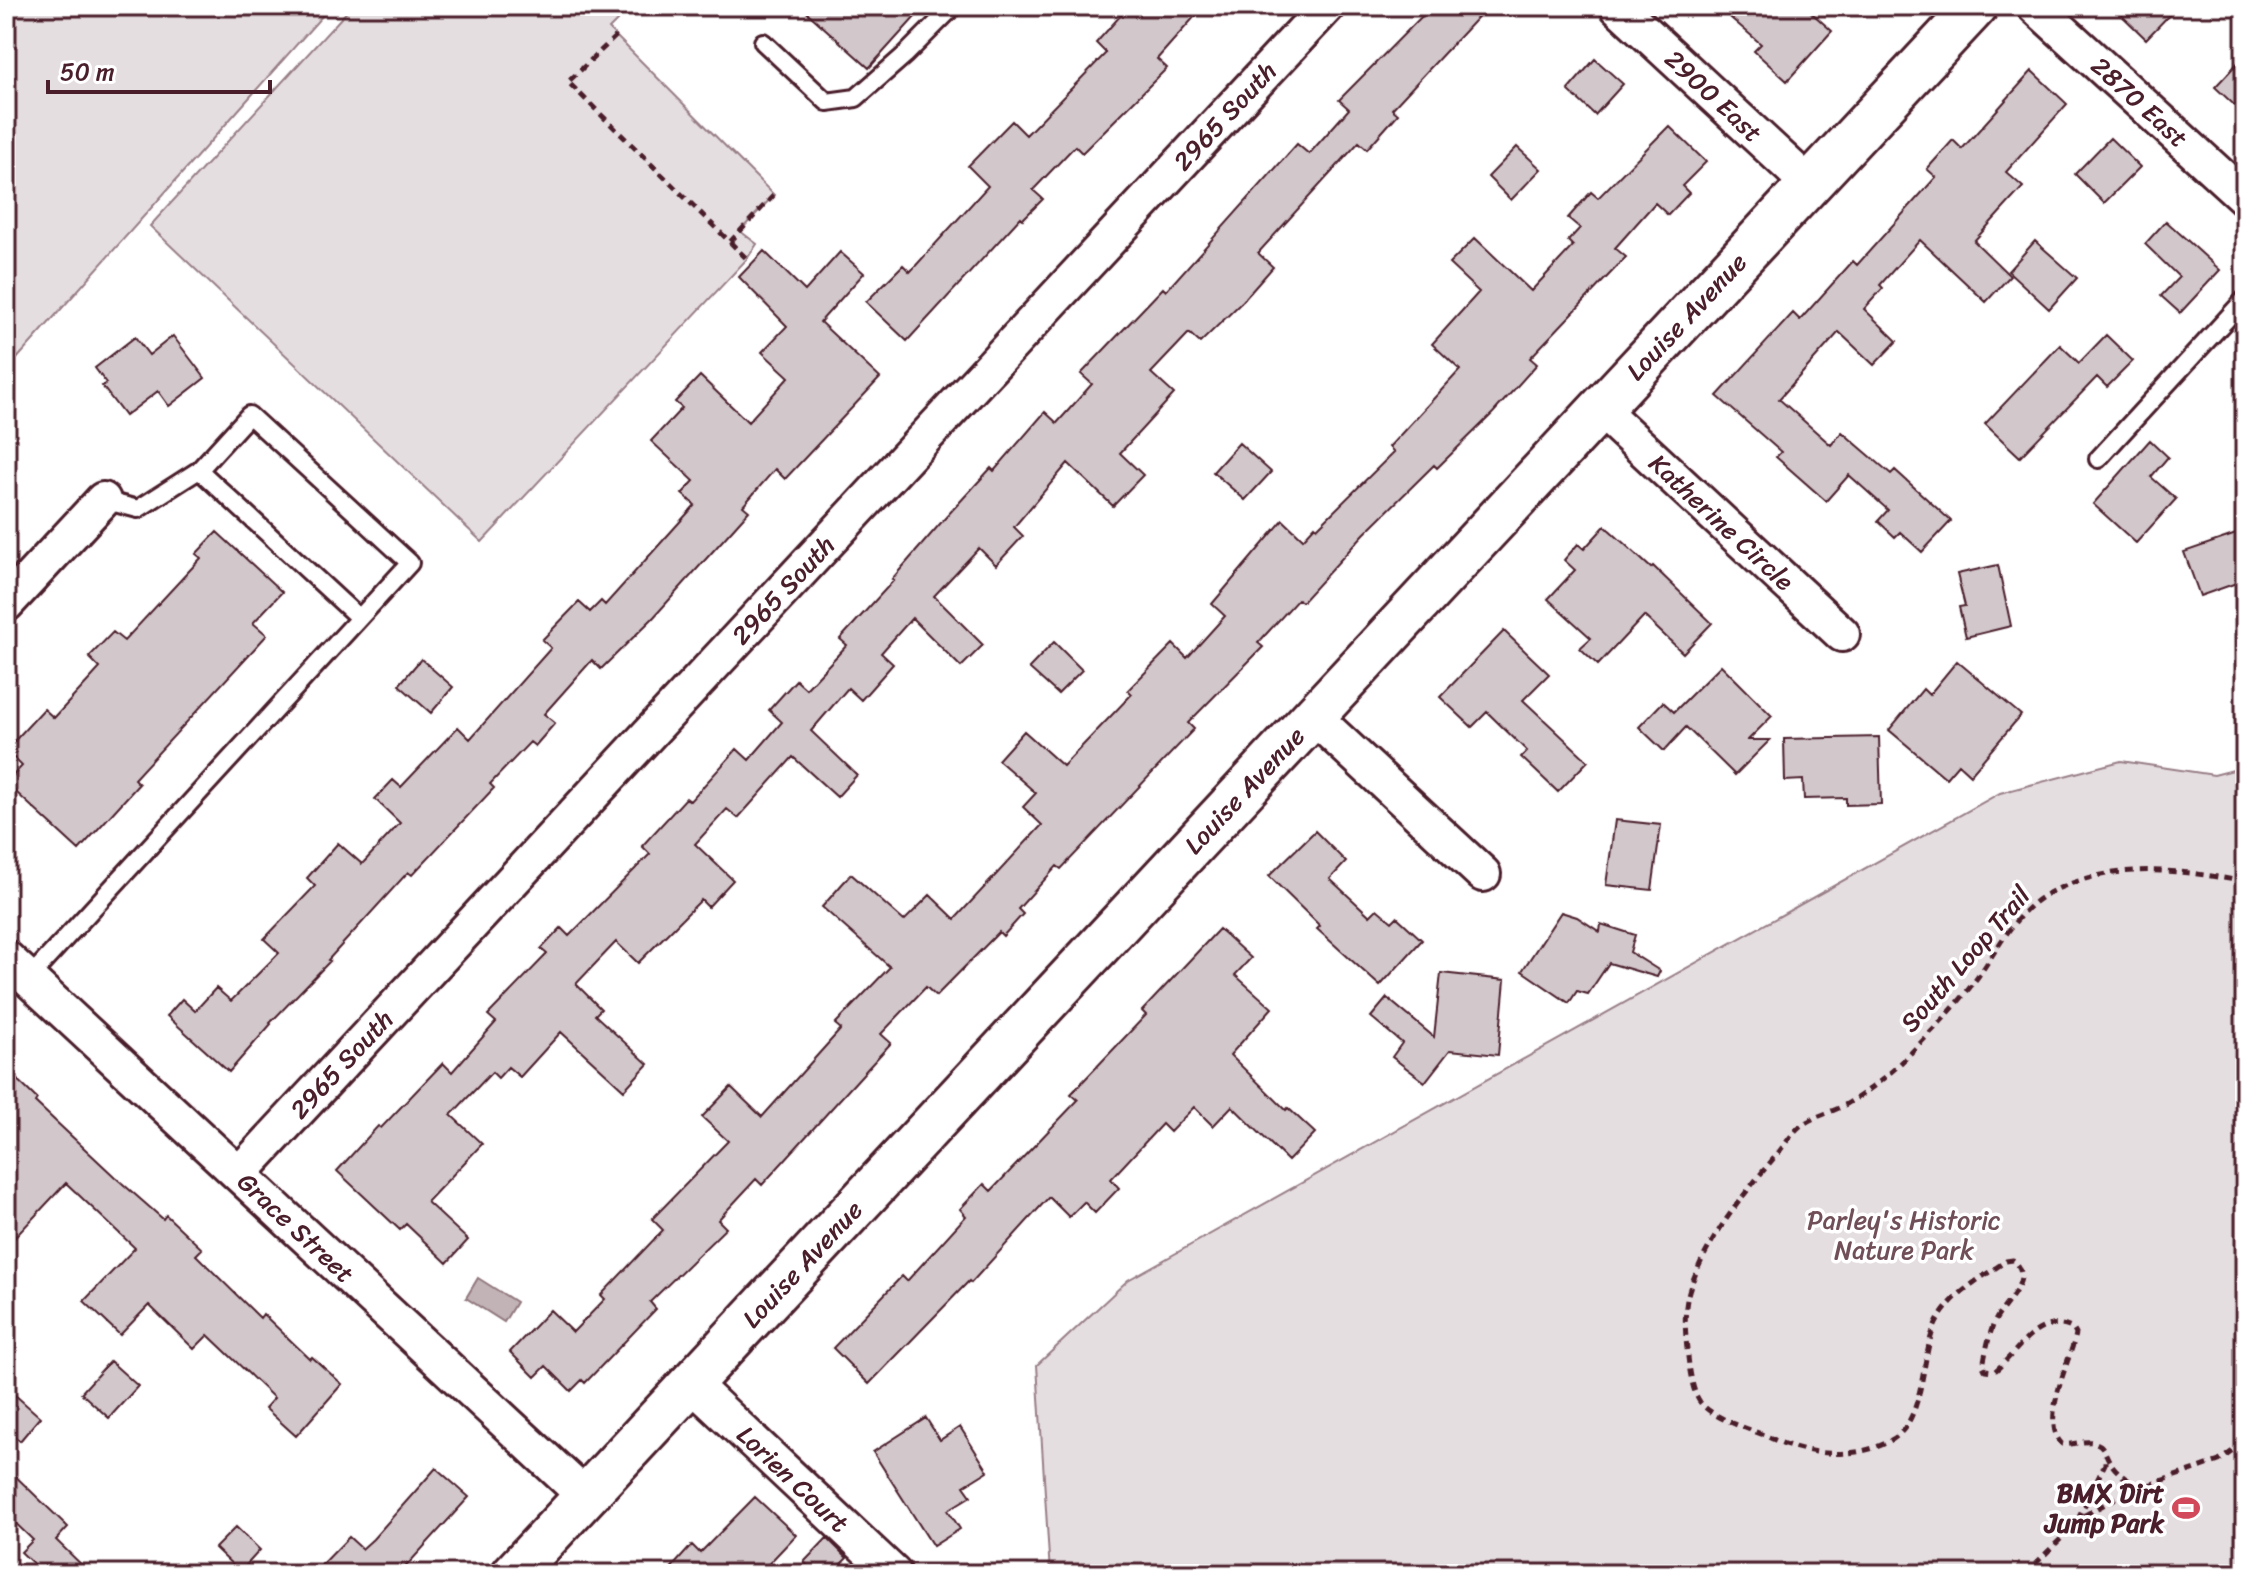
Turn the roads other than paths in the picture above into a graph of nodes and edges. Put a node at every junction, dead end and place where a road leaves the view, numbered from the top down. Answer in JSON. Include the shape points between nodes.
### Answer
{"nodes":[{"id":1,"x":954,"y":6,"type":"edge"},
{"id":2,"x":1327,"y":6,"type":"edge"},
{"id":3,"x":1617,"y":6,"type":"edge"},
{"id":4,"x":1976,"y":6,"type":"edge"},
{"id":5,"x":2035,"y":6,"type":"edge"},
{"id":6,"x":763,"y":42,"type":"dead end"},
{"id":7,"x":1810,"y":185,"type":"junction"},
{"id":8,"x":2245,"y":198,"type":"edge"},
{"id":9,"x":2245,"y":299,"type":"edge"},
{"id":10,"x":1600,"y":409,"type":"junction"},
{"id":11,"x":2098,"y":459,"type":"dead end"},
{"id":12,"x":199,"y":470,"type":"junction"},
{"id":13,"x":103,"y":500,"type":"joint"},
{"id":14,"x":6,"y":604,"type":"edge"},
{"id":15,"x":359,"y":618,"type":"junction"},
{"id":16,"x":1842,"y":634,"type":"dead end"},
{"id":17,"x":1313,"y":716,"type":"junction"},
{"id":18,"x":1483,"y":874,"type":"dead end"},
{"id":19,"x":17,"y":968,"type":"edge"},
{"id":20,"x":239,"y":1174,"type":"junction"},
{"id":21,"x":691,"y":1383,"type":"junction"},
{"id":22,"x":585,"y":1496,"type":"junction"},
{"id":23,"x":513,"y":1574,"type":"edge"},
{"id":24,"x":894,"y":1574,"type":"edge"}],
"edges":[{"from":1,"to":6,"type":"lane","via":[[856,98],[827,102]]},
{"from":2,"to":20,"type":"street","name":"2965 South"},
{"from":3,"to":7,"type":"street","name":"2900 East"},
{"from":4,"to":7,"type":"street","name":"Louise Avenue"},
{"from":5,"to":8,"type":"street","name":"2870 East"},
{"from":7,"to":10,"type":"street","name":"Louise Avenue"},
{"from":9,"to":11,"type":"lane"},
{"from":10,"to":16,"type":"street","name":"Katherine Circle"},
{"from":10,"to":17,"type":"street","name":"Louise Avenue"},
{"from":12,"to":13,"type":"lane","via":[[138,509]]},
{"from":12,"to":15,"type":"lane"},
{"from":12,"to":15,"type":"lane","via":[[249,415],[410,563]]},
{"from":13,"to":14,"type":"street"},
{"from":15,"to":19,"type":"lane"},
{"from":17,"to":18,"type":"street"},
{"from":17,"to":21,"type":"street","name":"Louise Avenue"},
{"from":19,"to":20,"type":"street","name":"Grace Street"},
{"from":20,"to":22,"type":"street","name":"Grace Street"},
{"from":21,"to":22,"type":"street","name":"Louise Avenue"},
{"from":21,"to":24,"type":"street","name":"Lorien Court"},
{"from":22,"to":23,"type":"street","name":"Louise Avenue"}]}
